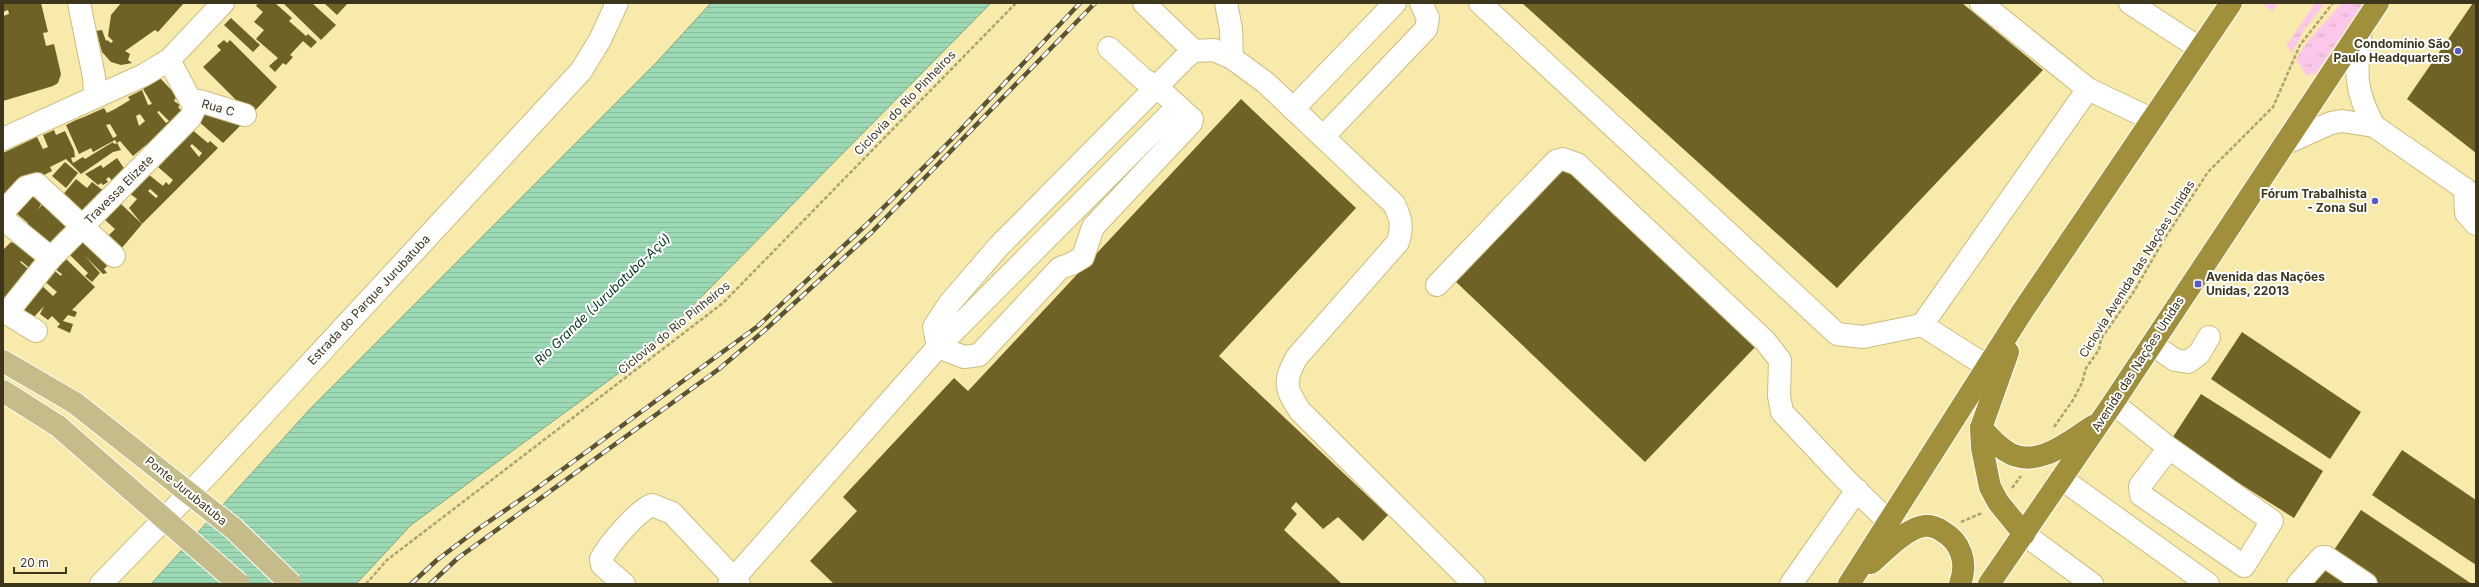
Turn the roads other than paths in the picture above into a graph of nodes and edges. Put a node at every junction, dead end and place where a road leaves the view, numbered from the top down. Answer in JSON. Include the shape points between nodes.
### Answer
{"nodes":[{"id":1,"x":79,"y":3,"type":"edge"},
{"id":2,"x":223,"y":3,"type":"edge"},
{"id":3,"x":617,"y":3,"type":"edge"},
{"id":4,"x":1144,"y":3,"type":"edge"},
{"id":5,"x":1226,"y":3,"type":"edge"},
{"id":6,"x":1395,"y":3,"type":"edge"},
{"id":7,"x":1421,"y":3,"type":"edge"},
{"id":8,"x":1480,"y":3,"type":"edge"},
{"id":9,"x":1981,"y":3,"type":"edge"},
{"id":10,"x":2130,"y":3,"type":"edge"},
{"id":11,"x":2231,"y":3,"type":"edge"},
{"id":12,"x":2378,"y":3,"type":"edge"},
{"id":13,"x":2153,"y":10,"type":"edge"},
{"id":14,"x":2361,"y":29,"type":"junction"},
{"id":15,"x":1110,"y":48,"type":"dead end"},
{"id":16,"x":2199,"y":48,"type":"junction"},
{"id":17,"x":1194,"y":51,"type":"junction"},
{"id":18,"x":1232,"y":58,"type":"junction"},
{"id":19,"x":169,"y":60,"type":"junction"},
{"id":20,"x":1157,"y":87,"type":"junction"},
{"id":21,"x":2088,"y":89,"type":"junction"},
{"id":22,"x":94,"y":96,"type":"junction"},
{"id":23,"x":193,"y":105,"type":"junction"},
{"id":24,"x":1178,"y":106,"type":"junction"},
{"id":25,"x":1293,"y":109,"type":"junction"},
{"id":26,"x":245,"y":116,"type":"dead end"},
{"id":27,"x":2151,"y":119,"type":"junction"},
{"id":28,"x":2374,"y":126,"type":"junction"},
{"id":29,"x":1323,"y":137,"type":"junction"},
{"id":30,"x":3,"y":139,"type":"edge"},
{"id":31,"x":2284,"y":144,"type":"junction"},
{"id":32,"x":2470,"y":185,"type":"edge"},
{"id":33,"x":3,"y":212,"type":"edge"},
{"id":34,"x":1071,"y":214,"type":"junction"},
{"id":35,"x":3,"y":219,"type":"edge"},
{"id":36,"x":2476,"y":224,"type":"edge"},
{"id":37,"x":83,"y":226,"type":"junction"},
{"id":38,"x":1091,"y":232,"type":"junction"},
{"id":39,"x":114,"y":256,"type":"dead end"},
{"id":40,"x":51,"y":258,"type":"junction"},
{"id":41,"x":1437,"y":285,"type":"dead end"},
{"id":42,"x":5,"y":312,"type":"edge"},
{"id":43,"x":2022,"y":312,"type":"junction"},
{"id":44,"x":1922,"y":325,"type":"junction"},
{"id":45,"x":36,"y":331,"type":"dead end"},
{"id":46,"x":2208,"y":337,"type":"dead end"},
{"id":47,"x":2152,"y":344,"type":"junction"},
{"id":48,"x":938,"y":347,"type":"junction"},
{"id":49,"x":3,"y":361,"type":"edge"},
{"id":50,"x":1988,"y":367,"type":"junction"},
{"id":51,"x":3,"y":392,"type":"edge"},
{"id":52,"x":2113,"y":403,"type":"junction"},
{"id":53,"x":2100,"y":422,"type":"junction"},
{"id":54,"x":1981,"y":428,"type":"junction"},
{"id":55,"x":2169,"y":448,"type":"junction"},
{"id":56,"x":2062,"y":479,"type":"junction"},
{"id":57,"x":1857,"y":490,"type":"junction"},
{"id":58,"x":1890,"y":522,"type":"junction"},
{"id":59,"x":2024,"y":534,"type":"junction"},
{"id":60,"x":1853,"y":579,"type":"edge"},
{"id":61,"x":734,"y":582,"type":"edge"},
{"id":62,"x":101,"y":584,"type":"edge"},
{"id":63,"x":239,"y":584,"type":"edge"},
{"id":64,"x":291,"y":584,"type":"edge"},
{"id":65,"x":624,"y":584,"type":"edge"},
{"id":66,"x":1474,"y":584,"type":"edge"},
{"id":67,"x":1791,"y":584,"type":"edge"},
{"id":68,"x":1960,"y":584,"type":"edge"},
{"id":69,"x":1990,"y":584,"type":"edge"},
{"id":70,"x":2092,"y":584,"type":"edge"},
{"id":71,"x":2208,"y":584,"type":"edge"},
{"id":72,"x":2298,"y":584,"type":"edge"},
{"id":73,"x":2366,"y":584,"type":"edge"}],
"edges":[{"from":1,"to":22,"type":"street","via":[[94,77]]},
{"from":2,"to":19,"type":"street"},
{"from":3,"to":62,"type":"street","name":"Estrada do Parque Jurubatuba","via":[[600,40],[581,71],[210,472]]},
{"from":4,"to":17,"type":"street"},
{"from":5,"to":18,"type":"street","via":[[1231,29]]},
{"from":6,"to":25,"type":"street"},
{"from":7,"to":29,"type":"street","via":[[1428,18],[1426,29]]},
{"from":8,"to":44,"type":"street","via":[[1837,334],[1863,337]]},
{"from":9,"to":21,"type":"street"},
{"from":10,"to":13,"type":"street"},
{"from":11,"to":16,"type":"highway"},
{"from":12,"to":14,"type":"highway","name":"Avenida das Nações Unidas"},
{"from":13,"to":16,"type":"street"},
{"from":14,"to":28,"type":"street","via":[[2356,77],[2361,98]]},
{"from":14,"to":31,"type":"highway","name":"Avenida das Nações Unidas"},
{"from":15,"to":20,"type":"street","via":[[1143,79]]},
{"from":16,"to":27,"type":"highway"},
{"from":17,"to":18,"type":"street","via":[[1214,50]]},
{"from":17,"to":20,"type":"street"},
{"from":18,"to":25,"type":"street","via":[[1266,83]]},
{"from":19,"to":22,"type":"street","via":[[144,75]]},
{"from":19,"to":23,"type":"street"},
{"from":20,"to":24,"type":"street"},
{"from":20,"to":48,"type":"street","via":[[999,246],[949,304],[934,327]]},
{"from":21,"to":27,"type":"street"},
{"from":21,"to":44,"type":"street"},
{"from":22,"to":30,"type":"street"},
{"from":23,"to":26,"type":"street","name":"Rua C","via":[[200,101]]},
{"from":23,"to":37,"type":"street","name":"Travessa Elizete","via":[[194,110],[190,118]]},
{"from":24,"to":34,"type":"street"},
{"from":24,"to":38,"type":"street","via":[[1192,119],[1191,123]]},
{"from":25,"to":29,"type":"street"},
{"from":27,"to":43,"type":"highway"},
{"from":28,"to":31,"type":"street","via":[[2342,121],[2331,122]]},
{"from":28,"to":32,"type":"street"},
{"from":29,"to":66,"type":"street","via":[[1394,204],[1401,219],[1401,231],[1398,242],[1297,358],[1288,373],[1286,387],[1300,411]]},
{"from":31,"to":47,"type":"highway","name":"Avenida das Nações Unidas"},
{"from":32,"to":36,"type":"street","via":[[2466,213]]},
{"from":33,"to":37,"type":"street","via":[[26,187],[37,184]]},
{"from":34,"to":38,"type":"street"},
{"from":34,"to":48,"type":"street","via":[[1009,273]]},
{"from":35,"to":40,"type":"street"},
{"from":37,"to":39,"type":"street"},
{"from":37,"to":40,"type":"street","name":"Travessa Elizete"},
{"from":38,"to":48,"type":"street","via":[[1084,257],[1060,268],[979,356],[964,357]]},
{"from":40,"to":42,"type":"street","name":"Travessa Elizete"},
{"from":41,"to":57,"type":"street","via":[[1556,161],[1563,159],[1577,164],[1765,341],[1780,360],[1779,396],[1782,412]]},
{"from":42,"to":45,"type":"street"},
{"from":43,"to":50,"type":"highway"},
{"from":43,"to":54,"type":"highway"},
{"from":44,"to":50,"type":"street"},
{"from":46,"to":47,"type":"street","via":[[2199,354],[2188,362],[2175,360]]},
{"from":47,"to":52,"type":"highway","name":"Avenida das Nações Unidas"},
{"from":48,"to":61,"type":"street","via":[[825,472]]},
{"from":49,"to":64,"type":"main road","name":"Ponte Jurubatuba","bridge":true,"via":[[75,403],[233,528]]},
{"from":50,"to":58,"type":"highway"},
{"from":51,"to":63,"type":"main road","bridge":true,"via":[[58,426]]},
{"from":52,"to":53,"type":"highway","name":"Avenida das Nações Unidas"},
{"from":52,"to":55,"type":"street"},
{"from":53,"to":54,"type":"highway","via":[[2054,451],[2033,457],[2017,456],[2007,452]]},
{"from":53,"to":56,"type":"highway","name":"Avenida das Nações Unidas"},
{"from":54,"to":59,"type":"highway","via":[[1986,470],[1998,502]]},
{"from":55,"to":55,"type":"street","via":[[2140,486],[2141,495],[2244,566],[2272,521]]},
{"from":56,"to":59,"type":"highway","name":"Avenida das Nações Unidas"},
{"from":56,"to":71,"type":"street"},
{"from":57,"to":58,"type":"street"},
{"from":57,"to":67,"type":"street"},
{"from":58,"to":60,"type":"highway"},
{"from":59,"to":69,"type":"highway","name":"Avenida das Nações Unidas"},
{"from":59,"to":70,"type":"street"},
{"from":60,"to":68,"type":"highway","via":[[1906,534],[1924,526],[1938,528],[1960,545],[1963,560]]},
{"from":61,"to":65,"type":"street","via":[[672,513],[652,505],[624,530],[601,559],[602,565]]},
{"from":72,"to":73,"type":"street","via":[[2322,557],[2326,557]]}]}
